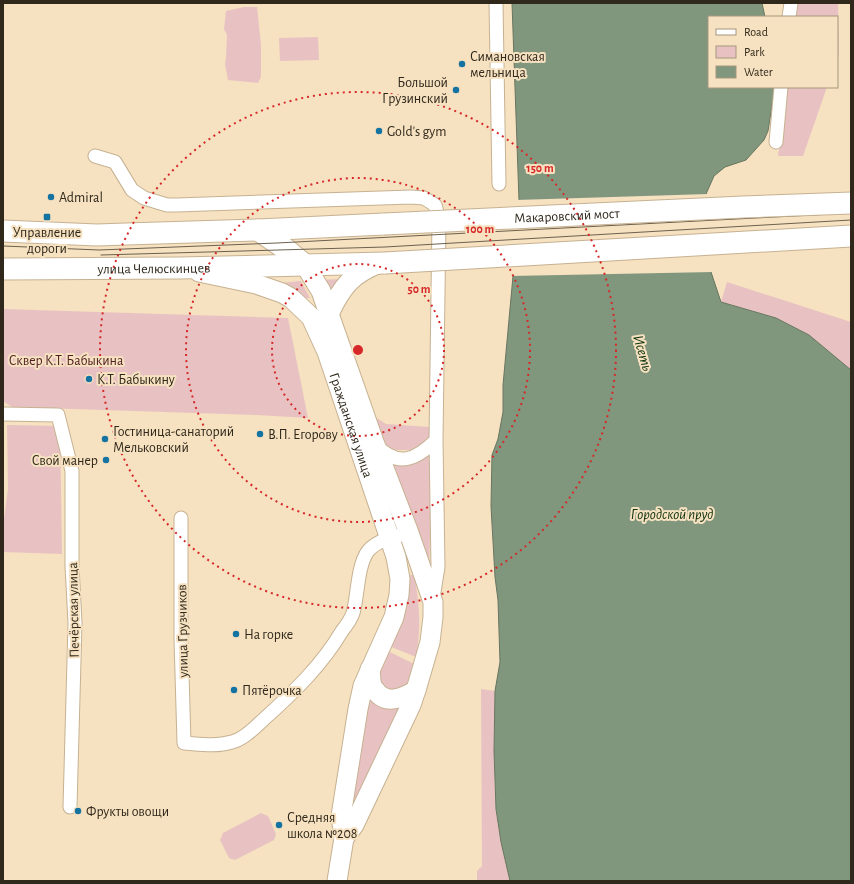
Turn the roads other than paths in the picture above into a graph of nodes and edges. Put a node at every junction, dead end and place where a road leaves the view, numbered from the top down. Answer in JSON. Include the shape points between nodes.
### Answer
{"nodes":[{"id":1,"x":496,"y":3,"type":"edge"},
{"id":2,"x":791,"y":3,"type":"edge"},
{"id":3,"x":789,"y":16,"type":"edge"},
{"id":4,"x":780,"y":88,"type":"edge"},
{"id":5,"x":776,"y":142,"type":"dead end"},
{"id":6,"x":95,"y":156,"type":"dead end"},
{"id":7,"x":499,"y":184,"type":"dead end"},
{"id":8,"x":851,"y":203,"type":"edge"},
{"id":9,"x":3,"y":230,"type":"edge"},
{"id":10,"x":258,"y":230,"type":"junction"},
{"id":11,"x":851,"y":236,"type":"edge"},
{"id":12,"x":383,"y":263,"type":"junction"},
{"id":13,"x":305,"y":265,"type":"junction"},
{"id":14,"x":180,"y":268,"type":"junction"},
{"id":15,"x":3,"y":269,"type":"edge"},
{"id":16,"x":329,"y":314,"type":"junction"},
{"id":17,"x":3,"y":414,"type":"edge"},
{"id":18,"x":436,"y":440,"type":"junction"},
{"id":19,"x":374,"y":442,"type":"junction"},
{"id":20,"x":181,"y":518,"type":"dead end"},
{"id":21,"x":409,"y":533,"type":"junction"},
{"id":22,"x":390,"y":538,"type":"junction"},
{"id":23,"x":433,"y":602,"type":"junction"},
{"id":24,"x":370,"y":669,"type":"junction"},
{"id":25,"x":416,"y":690,"type":"junction"},
{"id":26,"x":70,"y":807,"type":"dead end"},
{"id":27,"x":344,"y":838,"type":"junction"},
{"id":28,"x":337,"y":881,"type":"edge"}],
"edges":[{"from":1,"to":7,"type":"street"},
{"from":2,"to":3,"type":"street"},
{"from":4,"to":5,"type":"street"},
{"from":6,"to":18,"type":"street","via":[[115,162],[132,190],[144,198],[167,205],[411,197],[424,198],[435,205],[439,220]]},
{"from":8,"to":10,"type":"main road","name":"Макаровский мост","bridge":true},
{"from":9,"to":10,"type":"main road","via":[[97,235]]},
{"from":10,"to":13,"type":"main road","name":"Гражданская улица"},
{"from":11,"to":12,"type":"main road","bridge":true},
{"from":12,"to":13,"type":"main road"},
{"from":12,"to":16,"type":"street","via":[[363,270],[344,287]]},
{"from":13,"to":14,"type":"main road","name":"улица Челюскинцев"},
{"from":13,"to":16,"type":"street","name":"Гражданская улица","via":[[320,291]]},
{"from":14,"to":15,"type":"main road","name":"улица Челюскинцев"},
{"from":14,"to":22,"type":"street","name":"Гражданская улица","via":[[256,284],[282,293],[311,317],[327,352]]},
{"from":16,"to":19,"type":"street","name":"Гражданская улица"},
{"from":17,"to":26,"type":"street","name":"Печёрская улица","via":[[58,415],[72,470],[75,623]]},
{"from":18,"to":19,"type":"street","via":[[421,453],[404,460],[383,452]]},
{"from":18,"to":23,"type":"street","via":[[438,567]]},
{"from":19,"to":21,"type":"street","name":"Гражданская улица"},
{"from":20,"to":22,"type":"street","name":"улица Грузчиков","via":[[184,743],[219,745],[233,742],[250,732],[280,705],[315,670],[336,642],[353,614],[363,563],[368,551]]},
{"from":21,"to":22,"type":"street"},
{"from":21,"to":23,"type":"street","name":"Гражданская улица"},
{"from":22,"to":24,"type":"street","name":"Гражданская улица","via":[[399,572],[399,595],[394,617]]},
{"from":23,"to":25,"type":"street","name":"Гражданская улица","via":[[430,642]]},
{"from":24,"to":25,"type":"street","via":[[372,686],[378,695],[394,700]]},
{"from":24,"to":27,"type":"street","name":"Гражданская улица","via":[[358,709],[341,816]]},
{"from":25,"to":27,"type":"street","name":"Гражданская улица","via":[[354,825]]},
{"from":27,"to":28,"type":"street","name":"Гражданская улица"}]}
